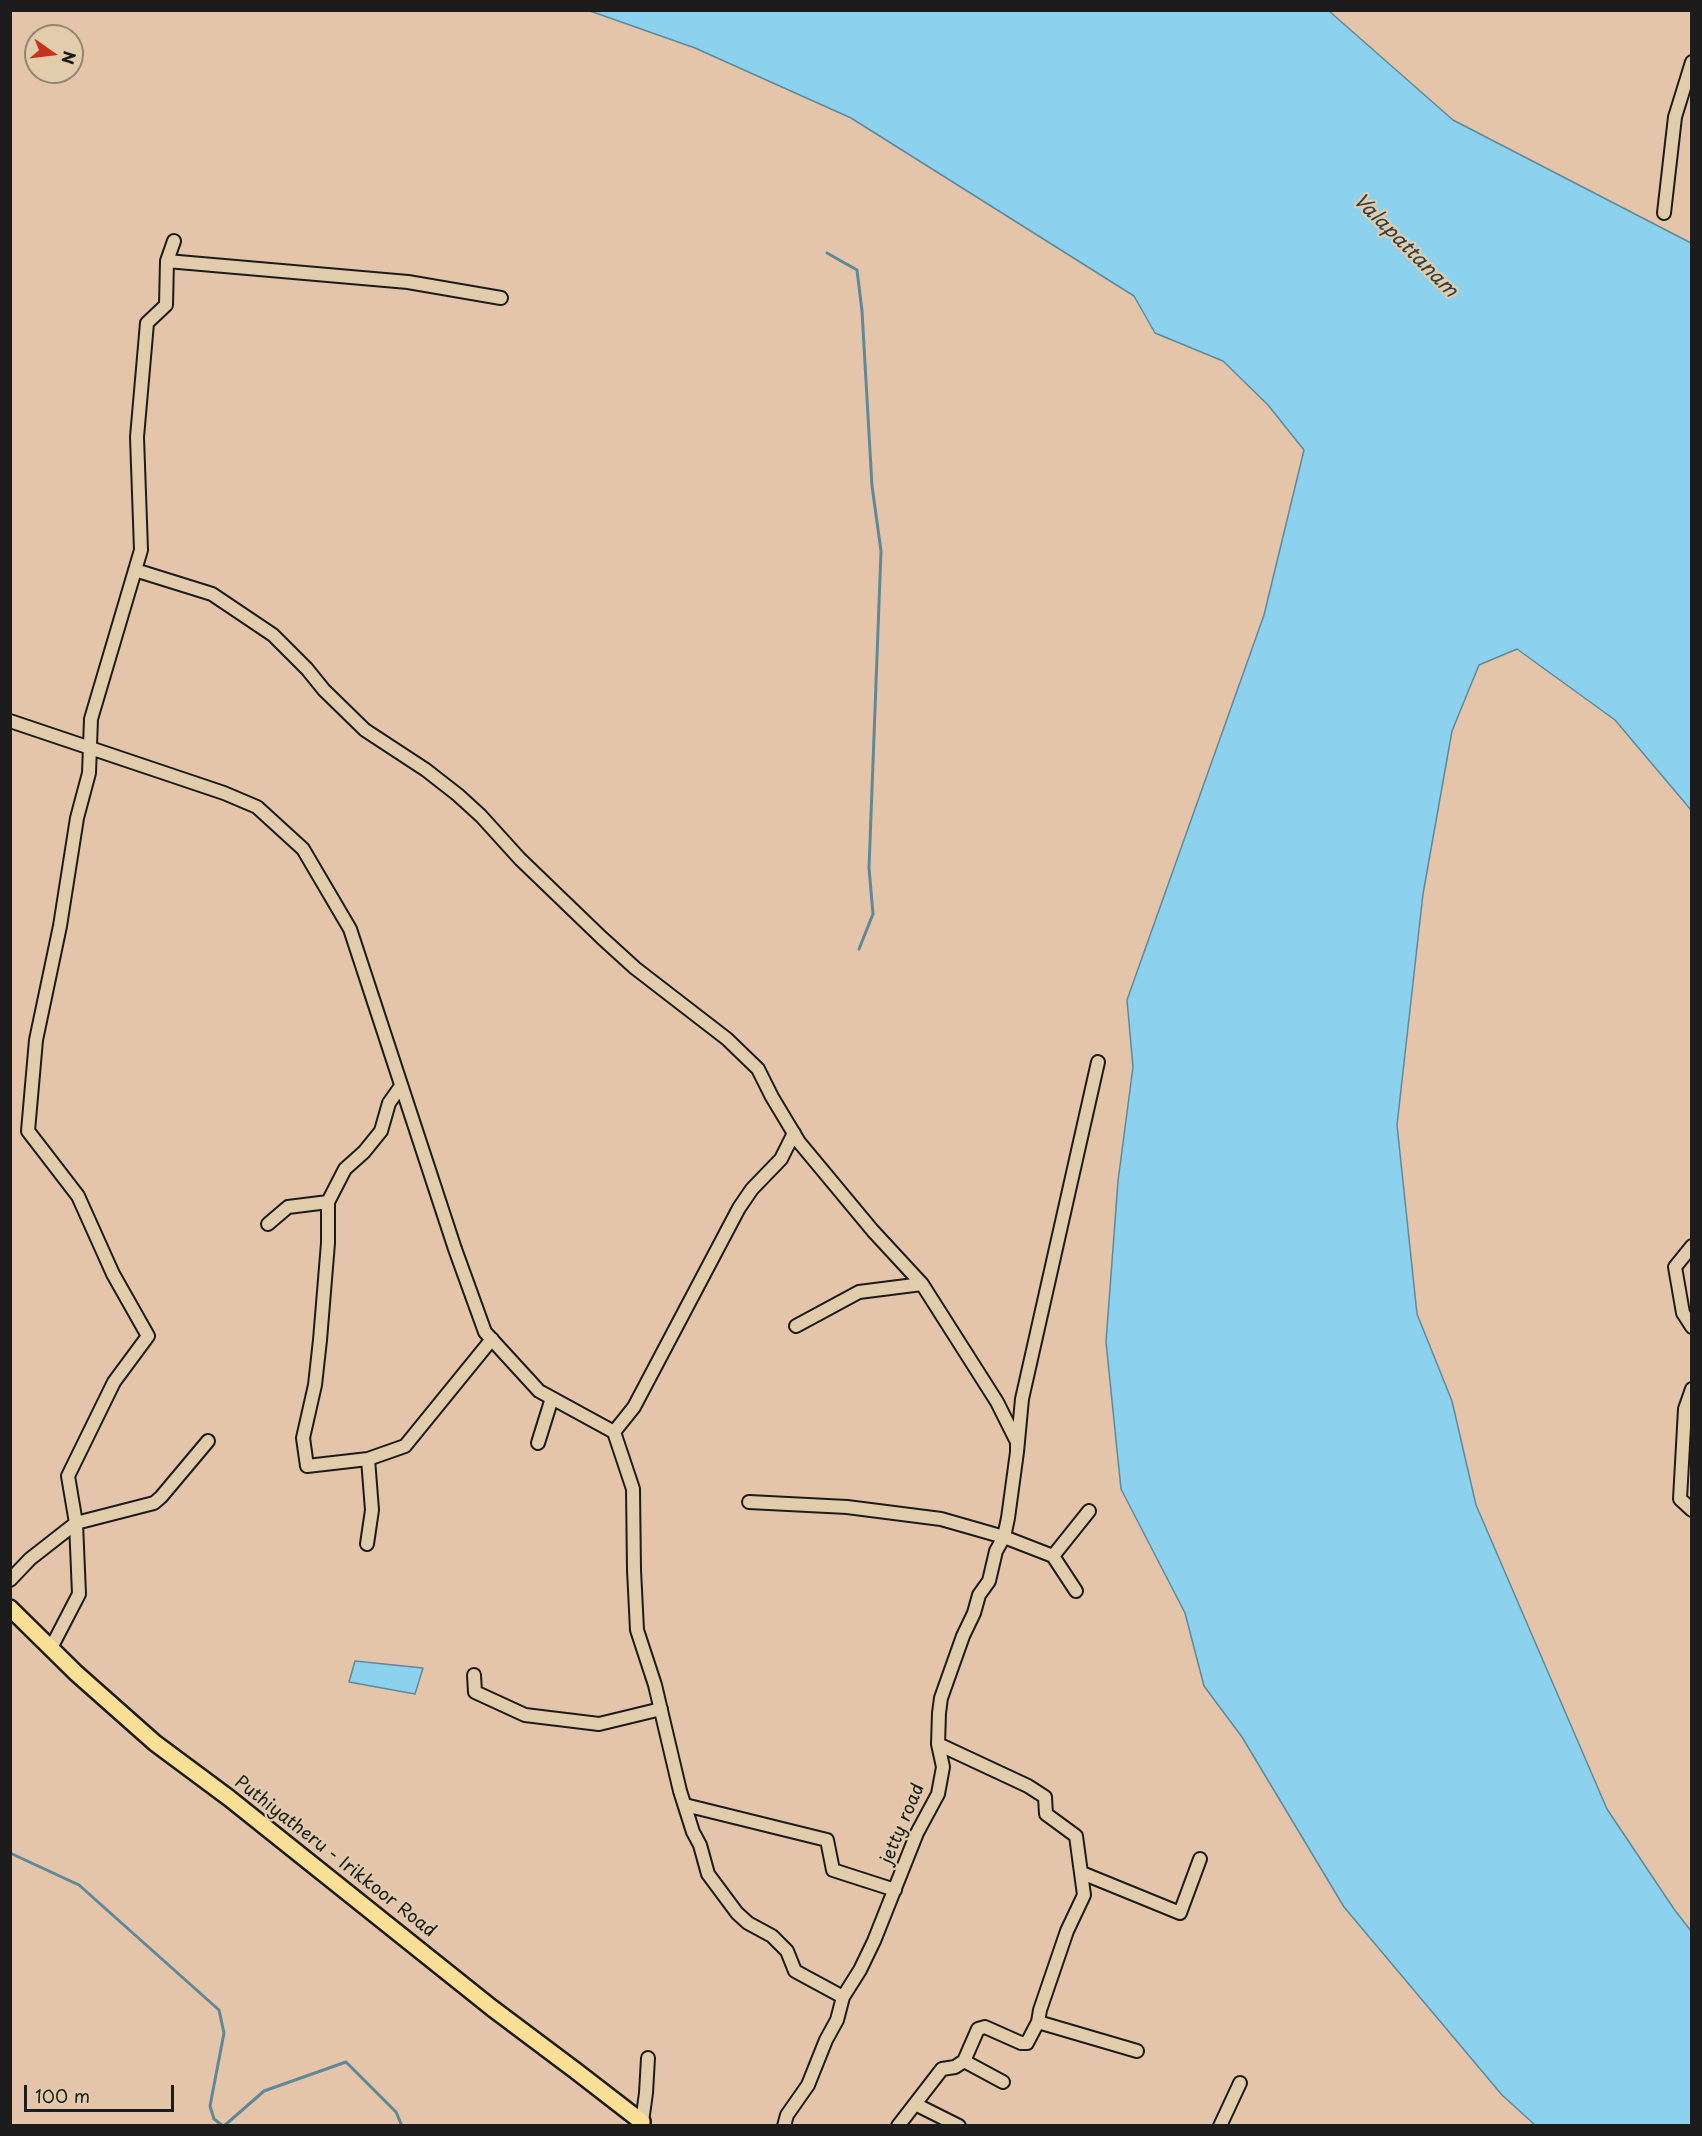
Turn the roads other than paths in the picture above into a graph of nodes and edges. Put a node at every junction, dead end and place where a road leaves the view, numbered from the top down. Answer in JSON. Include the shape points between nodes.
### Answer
{"nodes":[{"id":1,"x":1692,"y":62,"type":"edge"},
{"id":2,"x":1664,"y":213,"type":"dead end"},
{"id":3,"x":174,"y":241,"type":"dead end"},
{"id":4,"x":167,"y":261,"type":"junction"},
{"id":5,"x":501,"y":298,"type":"dead end"},
{"id":6,"x":135,"y":570,"type":"junction"},
{"id":7,"x":10,"y":721,"type":"edge"},
{"id":8,"x":90,"y":748,"type":"junction"},
{"id":9,"x":1098,"y":1062,"type":"dead end"},
{"id":10,"x":401,"y":1086,"type":"junction"},
{"id":11,"x":794,"y":1133,"type":"junction"},
{"id":12,"x":328,"y":1202,"type":"junction"},
{"id":13,"x":268,"y":1224,"type":"dead end"},
{"id":14,"x":1692,"y":1246,"type":"edge"},
{"id":15,"x":922,"y":1284,"type":"junction"},
{"id":16,"x":796,"y":1326,"type":"dead end"},
{"id":17,"x":1692,"y":1327,"type":"edge"},
{"id":18,"x":492,"y":1339,"type":"junction"},
{"id":19,"x":1692,"y":1389,"type":"edge"},
{"id":20,"x":552,"y":1398,"type":"junction"},
{"id":21,"x":614,"y":1432,"type":"junction"},
{"id":22,"x":208,"y":1441,"type":"dead end"},
{"id":23,"x":538,"y":1443,"type":"dead end"},
{"id":24,"x":1017,"y":1452,"type":"junction"},
{"id":25,"x":368,"y":1459,"type":"junction"},
{"id":26,"x":748,"y":1502,"type":"dead end"},
{"id":27,"x":1089,"y":1510,"type":"dead end"},
{"id":28,"x":1692,"y":1510,"type":"edge"},
{"id":29,"x":76,"y":1523,"type":"junction"},
{"id":30,"x":1004,"y":1537,"type":"junction"},
{"id":31,"x":367,"y":1544,"type":"dead end"},
{"id":32,"x":1053,"y":1556,"type":"junction"},
{"id":33,"x":10,"y":1580,"type":"edge"},
{"id":34,"x":1076,"y":1591,"type":"dead end"},
{"id":35,"x":10,"y":1608,"type":"edge"},
{"id":36,"x":51,"y":1648,"type":"junction"},
{"id":37,"x":474,"y":1675,"type":"dead end"},
{"id":38,"x":661,"y":1709,"type":"junction"},
{"id":39,"x":938,"y":1744,"type":"junction"},
{"id":40,"x":685,"y":1805,"type":"junction"},
{"id":41,"x":1200,"y":1859,"type":"dead end"},
{"id":42,"x":1082,"y":1874,"type":"junction"},
{"id":43,"x":896,"y":1890,"type":"junction"},
{"id":44,"x":843,"y":1997,"type":"junction"},
{"id":45,"x":1038,"y":2022,"type":"junction"},
{"id":46,"x":1137,"y":2051,"type":"dead end"},
{"id":47,"x":648,"y":2058,"type":"dead end"},
{"id":48,"x":964,"y":2061,"type":"junction"},
{"id":49,"x":1003,"y":2082,"type":"dead end"},
{"id":50,"x":1240,"y":2083,"type":"dead end"},
{"id":51,"x":915,"y":2104,"type":"junction"},
{"id":52,"x":641,"y":2124,"type":"edge"},
{"id":53,"x":784,"y":2126,"type":"edge"},
{"id":54,"x":898,"y":2126,"type":"edge"},
{"id":55,"x":959,"y":2126,"type":"edge"},
{"id":56,"x":1220,"y":2126,"type":"edge"}],
"edges":[{"from":1,"to":2,"type":"street","via":[[1675,117]]},
{"from":3,"to":4,"type":"street"},
{"from":4,"to":5,"type":"street","via":[[408,282]]},
{"from":4,"to":6,"type":"street","via":[[166,305],[147,323],[137,437],[141,550]]},
{"from":6,"to":8,"type":"street","via":[[92,719]]},
{"from":6,"to":11,"type":"street","via":[[212,594],[273,635],[365,730],[458,795],[635,968],[727,1039],[758,1070]]},
{"from":7,"to":8,"type":"street"},
{"from":8,"to":10,"type":"street","via":[[257,807],[303,849],[350,929]]},
{"from":8,"to":29,"type":"street","via":[[89,773],[77,818],[36,1040],[28,1131],[78,1196],[113,1274],[148,1336],[114,1382],[68,1476]]},
{"from":9,"to":24,"type":"street","name":"jetty road","via":[[1022,1400]]},
{"from":10,"to":12,"type":"street","via":[[389,1103],[381,1131],[345,1169]]},
{"from":10,"to":18,"type":"street","via":[[459,1260],[485,1332]]},
{"from":11,"to":15,"type":"street","via":[[873,1231]]},
{"from":11,"to":21,"type":"street","via":[[781,1159],[739,1208],[634,1407]]},
{"from":12,"to":13,"type":"street","via":[[288,1207]]},
{"from":12,"to":25,"type":"street","via":[[320,1340],[303,1438],[307,1466]]},
{"from":14,"to":17,"type":"street","via":[[1675,1267],[1683,1313]]},
{"from":15,"to":16,"type":"street","via":[[859,1292]]},
{"from":15,"to":24,"type":"street","via":[[997,1402],[1017,1442]]},
{"from":18,"to":20,"type":"street","via":[[539,1390]]},
{"from":18,"to":25,"type":"street","via":[[405,1446]]},
{"from":19,"to":28,"type":"street","via":[[1685,1409],[1680,1499]]},
{"from":20,"to":21,"type":"street"},
{"from":20,"to":23,"type":"street"},
{"from":21,"to":38,"type":"street","via":[[633,1489],[638,1630]]},
{"from":22,"to":29,"type":"street","via":[[154,1503]]},
{"from":24,"to":30,"type":"street","name":"jetty road"},
{"from":25,"to":31,"type":"street","via":[[372,1510]]},
{"from":26,"to":30,"type":"street","via":[[847,1507],[941,1519]]},
{"from":27,"to":32,"type":"street"},
{"from":29,"to":33,"type":"street"},
{"from":29,"to":36,"type":"street","via":[[79,1594]]},
{"from":30,"to":32,"type":"street"},
{"from":30,"to":39,"type":"street","name":"jetty road","via":[[942,1698]]},
{"from":32,"to":34,"type":"street"},
{"from":35,"to":36,"type":"main road","name":"Puthiyatheru - Irikkoor Road"},
{"from":36,"to":52,"type":"main road","name":"Puthiyatheru - Irikkoor Road","via":[[155,1743]]},
{"from":37,"to":38,"type":"street","via":[[475,1692],[525,1715],[599,1724]]},
{"from":38,"to":40,"type":"street"},
{"from":39,"to":42,"type":"street","via":[[1044,1797],[1046,1814],[1076,1836]]},
{"from":39,"to":43,"type":"street","name":"jetty road","via":[[943,1767],[938,1794],[917,1833]]},
{"from":40,"to":43,"type":"street","via":[[827,1840],[833,1870]]},
{"from":40,"to":44,"type":"street","via":[[708,1874],[737,1913],[787,1951],[795,1971]]},
{"from":41,"to":42,"type":"street","via":[[1180,1913]]},
{"from":42,"to":45,"type":"street","via":[[1084,1895],[1067,1931]]},
{"from":43,"to":44,"type":"street","name":"jetty road","via":[[860,1970]]},
{"from":44,"to":53,"type":"street","name":"jetty road","via":[[808,2085]]},
{"from":45,"to":46,"type":"street"},
{"from":45,"to":48,"type":"street","via":[[1024,2044],[981,2027]]},
{"from":47,"to":52,"type":"street"},
{"from":48,"to":49,"type":"street"},
{"from":48,"to":51,"type":"street","via":[[942,2068]]},
{"from":50,"to":56,"type":"street"},
{"from":51,"to":54,"type":"street"},
{"from":51,"to":55,"type":"street"}]}
